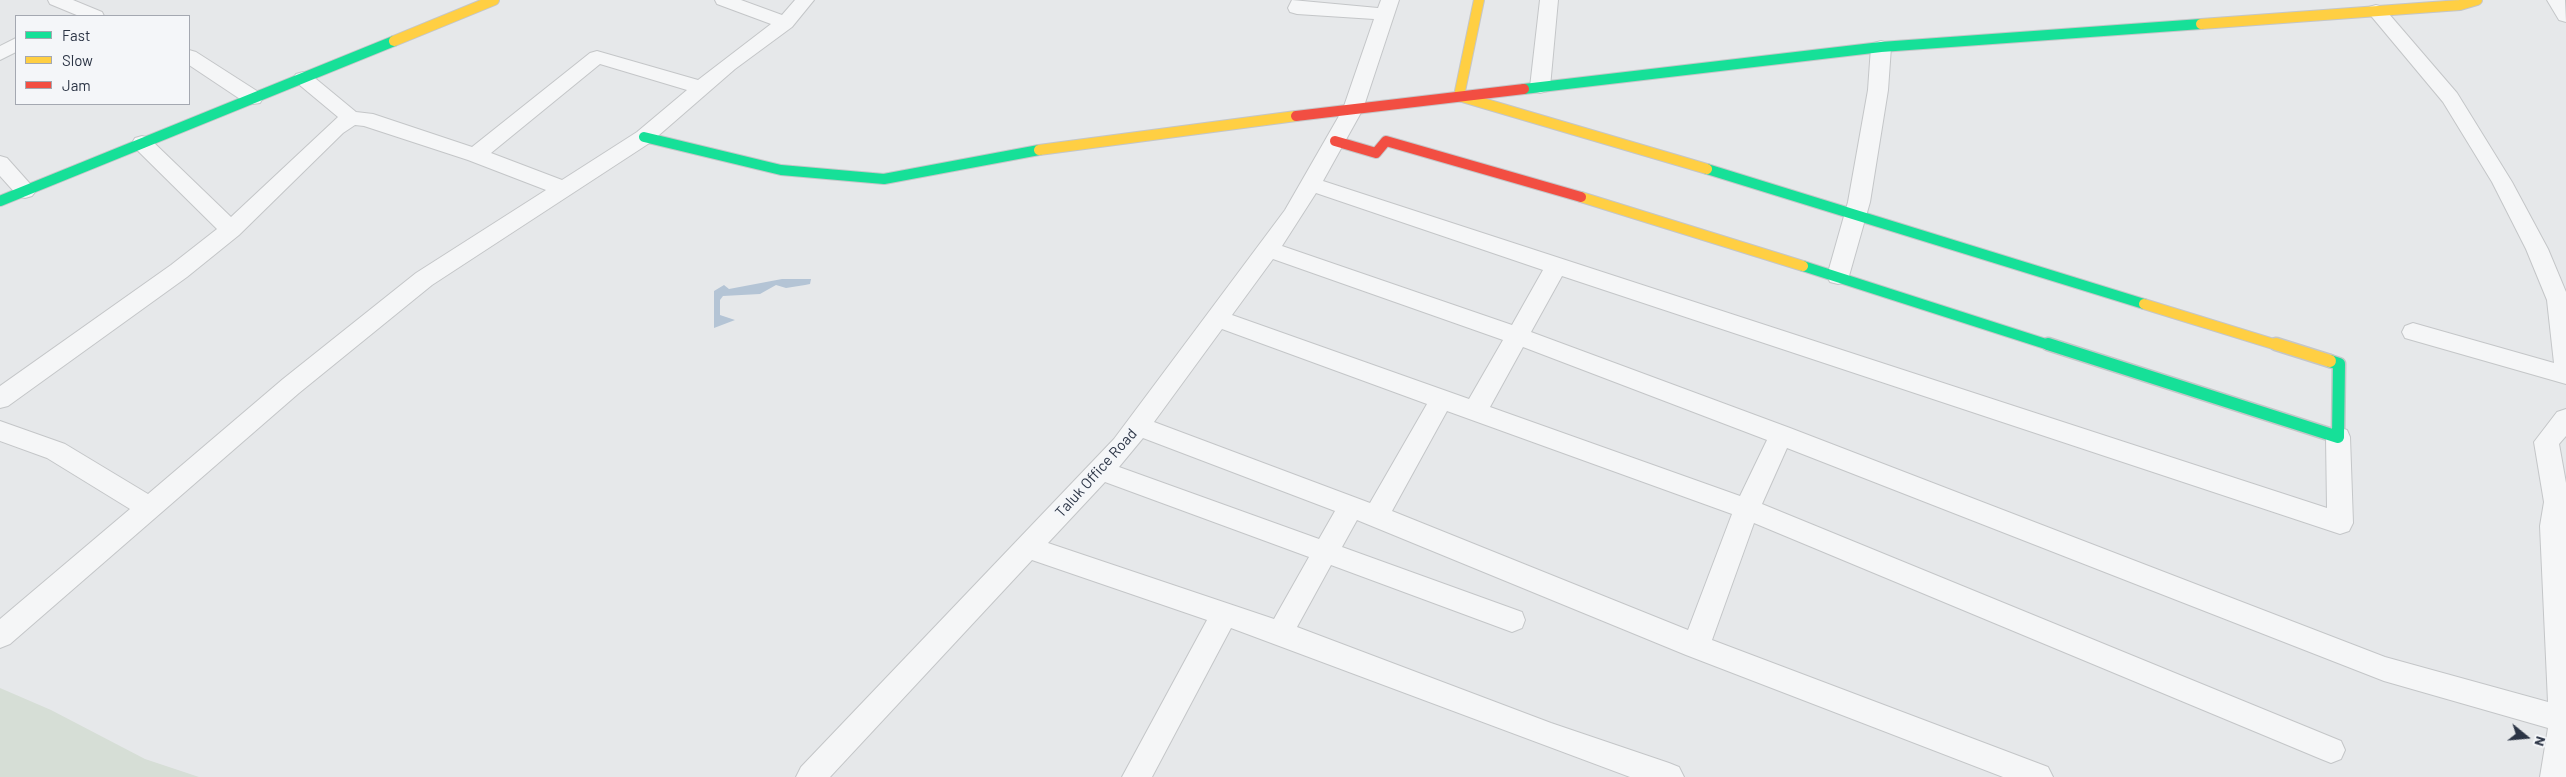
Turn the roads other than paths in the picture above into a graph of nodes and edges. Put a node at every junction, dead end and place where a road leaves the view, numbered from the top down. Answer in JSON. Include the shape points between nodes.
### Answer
{"nodes":[{"id":1,"x":57,"y":0,"type":"edge"},
{"id":2,"x":494,"y":0,"type":"edge"},
{"id":3,"x":724,"y":0,"type":"edge"},
{"id":4,"x":805,"y":0,"type":"edge"},
{"id":5,"x":1301,"y":0,"type":"edge"},
{"id":6,"x":1479,"y":0,"type":"edge"},
{"id":7,"x":1548,"y":0,"type":"edge"},
{"id":8,"x":2477,"y":0,"type":"edge"},
{"id":9,"x":2556,"y":0,"type":"edge"},
{"id":10,"x":2399,"y":5,"type":"edge"},
{"id":11,"x":1387,"y":7,"type":"edge"},
{"id":12,"x":2376,"y":11,"type":"junction"},
{"id":13,"x":70,"y":12,"type":"edge"},
{"id":14,"x":89,"y":15,"type":"edge"},
{"id":15,"x":2566,"y":16,"type":"edge"},
{"id":16,"x":785,"y":23,"type":"junction"},
{"id":17,"x":15,"y":45,"type":"edge"},
{"id":18,"x":1881,"y":47,"type":"junction"},
{"id":19,"x":0,"y":54,"type":"edge"},
{"id":20,"x":190,"y":57,"type":"edge"},
{"id":21,"x":303,"y":78,"type":"junction"},
{"id":22,"x":1540,"y":86,"type":"junction"},
{"id":23,"x":702,"y":88,"type":"junction"},
{"id":24,"x":1459,"y":96,"type":"junction"},
{"id":25,"x":253,"y":98,"type":"junction"},
{"id":26,"x":1353,"y":109,"type":"junction"},
{"id":27,"x":351,"y":118,"type":"junction"},
{"id":28,"x":644,"y":137,"type":"junction"},
{"id":29,"x":1335,"y":140,"type":"junction"},
{"id":30,"x":142,"y":143,"type":"junction"},
{"id":31,"x":475,"y":155,"type":"junction"},
{"id":32,"x":0,"y":163,"type":"edge"},
{"id":33,"x":1310,"y":184,"type":"junction"},
{"id":34,"x":564,"y":188,"type":"junction"},
{"id":35,"x":26,"y":191,"type":"junction"},
{"id":36,"x":0,"y":201,"type":"edge"},
{"id":37,"x":1856,"y":213,"type":"junction"},
{"id":38,"x":231,"y":230,"type":"junction"},
{"id":39,"x":1268,"y":249,"type":"junction"},
{"id":40,"x":1556,"y":265,"type":"junction"},
{"id":41,"x":1838,"y":276,"type":"junction"},
{"id":42,"x":2562,"y":301,"type":"edge"},
{"id":43,"x":1216,"y":318,"type":"junction"},
{"id":44,"x":2413,"y":332,"type":"dead end"},
{"id":45,"x":1518,"y":336,"type":"junction"},
{"id":46,"x":2566,"y":364,"type":"edge"},
{"id":47,"x":2566,"y":375,"type":"edge"},
{"id":48,"x":0,"y":399,"type":"edge"},
{"id":49,"x":1442,"y":399,"type":"junction"},
{"id":50,"x":1475,"y":411,"type":"junction"},
{"id":51,"x":2566,"y":419,"type":"edge"},
{"id":52,"x":1138,"y":426,"type":"junction"},
{"id":53,"x":0,"y":431,"type":"edge"},
{"id":54,"x":1782,"y":435,"type":"junction"},
{"id":55,"x":2338,"y":437,"type":"junction"},
{"id":56,"x":1100,"y":470,"type":"junction"},
{"id":57,"x":2562,"y":503,"type":"edge"},
{"id":58,"x":1351,"y":506,"type":"junction"},
{"id":59,"x":150,"y":508,"type":"junction"},
{"id":60,"x":1747,"y":509,"type":"junction"},
{"id":61,"x":1376,"y":516,"type":"junction"},
{"id":62,"x":1027,"y":547,"type":"junction"},
{"id":63,"x":1326,"y":551,"type":"junction"},
{"id":64,"x":1224,"y":614,"type":"junction"},
{"id":65,"x":1512,"y":620,"type":"dead end"},
{"id":66,"x":1280,"y":633,"type":"junction"},
{"id":67,"x":0,"y":636,"type":"edge"},
{"id":68,"x":1696,"y":646,"type":"junction"},
{"id":69,"x":2564,"y":719,"type":"edge"},
{"id":70,"x":2331,"y":750,"type":"dead end"},
{"id":71,"x":811,"y":777,"type":"edge"},
{"id":72,"x":1137,"y":777,"type":"edge"},
{"id":73,"x":1669,"y":777,"type":"edge"},
{"id":74,"x":2038,"y":777,"type":"edge"},
{"id":75,"x":2555,"y":777,"type":"edge"}],
"edges":[{"from":1,"to":13,"type":"street"},
{"from":2,"to":21,"type":"street"},
{"from":3,"to":16,"type":"street"},
{"from":4,"to":16,"type":"street"},
{"from":5,"to":11,"type":"street","via":[[1297,8]]},
{"from":6,"to":24,"type":"street"},
{"from":7,"to":22,"type":"street"},
{"from":8,"to":10,"type":"street","via":[[2460,5]]},
{"from":9,"to":15,"type":"street"},
{"from":10,"to":12,"type":"street"},
{"from":11,"to":26,"type":"street","name":"Taluk Office Road"},
{"from":12,"to":18,"type":"street"},
{"from":12,"to":42,"type":"street","via":[[2450,98],[2502,182]]},
{"from":13,"to":14,"type":"street"},
{"from":16,"to":23,"type":"street"},
{"from":17,"to":19,"type":"street"},
{"from":18,"to":22,"type":"street"},
{"from":18,"to":37,"type":"street","via":[[1878,90]]},
{"from":20,"to":25,"type":"street"},
{"from":21,"to":25,"type":"street"},
{"from":21,"to":27,"type":"street"},
{"from":22,"to":24,"type":"street"},
{"from":23,"to":28,"type":"street"},
{"from":23,"to":31,"type":"street","via":[[597,57]]},
{"from":24,"to":26,"type":"street"},
{"from":24,"to":37,"type":"street"},
{"from":25,"to":30,"type":"street"},
{"from":26,"to":28,"type":"street","via":[[1021,152],[884,179],[780,170]]},
{"from":26,"to":29,"type":"street","name":"Taluk Office Road"},
{"from":27,"to":31,"type":"street","via":[[366,119]]},
{"from":27,"to":38,"type":"street","via":[[336,128]]},
{"from":28,"to":34,"type":"street"},
{"from":29,"to":33,"type":"street","name":"Taluk Office Road"},
{"from":29,"to":41,"type":"street","via":[[1376,153],[1386,141],[1630,211]]},
{"from":30,"to":35,"type":"street"},
{"from":30,"to":38,"type":"street"},
{"from":31,"to":34,"type":"street"},
{"from":32,"to":35,"type":"street"},
{"from":33,"to":39,"type":"street","name":"Taluk Office Road","via":[[1293,215]]},
{"from":33,"to":40,"type":"street"},
{"from":34,"to":59,"type":"street","via":[[424,279],[291,386]]},
{"from":35,"to":36,"type":"street"},
{"from":37,"to":41,"type":"street"},
{"from":37,"to":55,"type":"street","via":[[2339,364]]},
{"from":38,"to":48,"type":"street"},
{"from":39,"to":43,"type":"street","name":"Taluk Office Road"},
{"from":39,"to":45,"type":"street"},
{"from":40,"to":45,"type":"street"},
{"from":40,"to":55,"type":"street","via":[[2340,523]]},
{"from":41,"to":55,"type":"street"},
{"from":42,"to":46,"type":"street"},
{"from":43,"to":49,"type":"street"},
{"from":43,"to":52,"type":"street","name":"Taluk Office Road"},
{"from":44,"to":47,"type":"street"},
{"from":45,"to":50,"type":"street"},
{"from":45,"to":54,"type":"street"},
{"from":49,"to":50,"type":"street"},
{"from":49,"to":61,"type":"street"},
{"from":50,"to":60,"type":"street"},
{"from":51,"to":57,"type":"street","via":[[2546,442]]},
{"from":52,"to":56,"type":"street","name":"Taluk Office Road"},
{"from":52,"to":58,"type":"street"},
{"from":53,"to":59,"type":"street","via":[[56,451]]},
{"from":54,"to":60,"type":"street"},
{"from":54,"to":69,"type":"street","via":[[2384,669]]},
{"from":56,"to":62,"type":"street","name":"Taluk Office Road"},
{"from":56,"to":63,"type":"street"},
{"from":57,"to":69,"type":"street","via":[[2553,526]]},
{"from":58,"to":61,"type":"street"},
{"from":58,"to":63,"type":"street"},
{"from":59,"to":67,"type":"street"},
{"from":60,"to":68,"type":"street"},
{"from":60,"to":70,"type":"street"},
{"from":61,"to":68,"type":"street"},
{"from":62,"to":64,"type":"street"},
{"from":62,"to":71,"type":"street","name":"Taluk Office Road"},
{"from":63,"to":65,"type":"street"},
{"from":63,"to":66,"type":"street"},
{"from":64,"to":66,"type":"street"},
{"from":64,"to":72,"type":"street"},
{"from":66,"to":73,"type":"street","via":[[1551,736]]},
{"from":68,"to":74,"type":"street"},
{"from":69,"to":75,"type":"street"}]}
